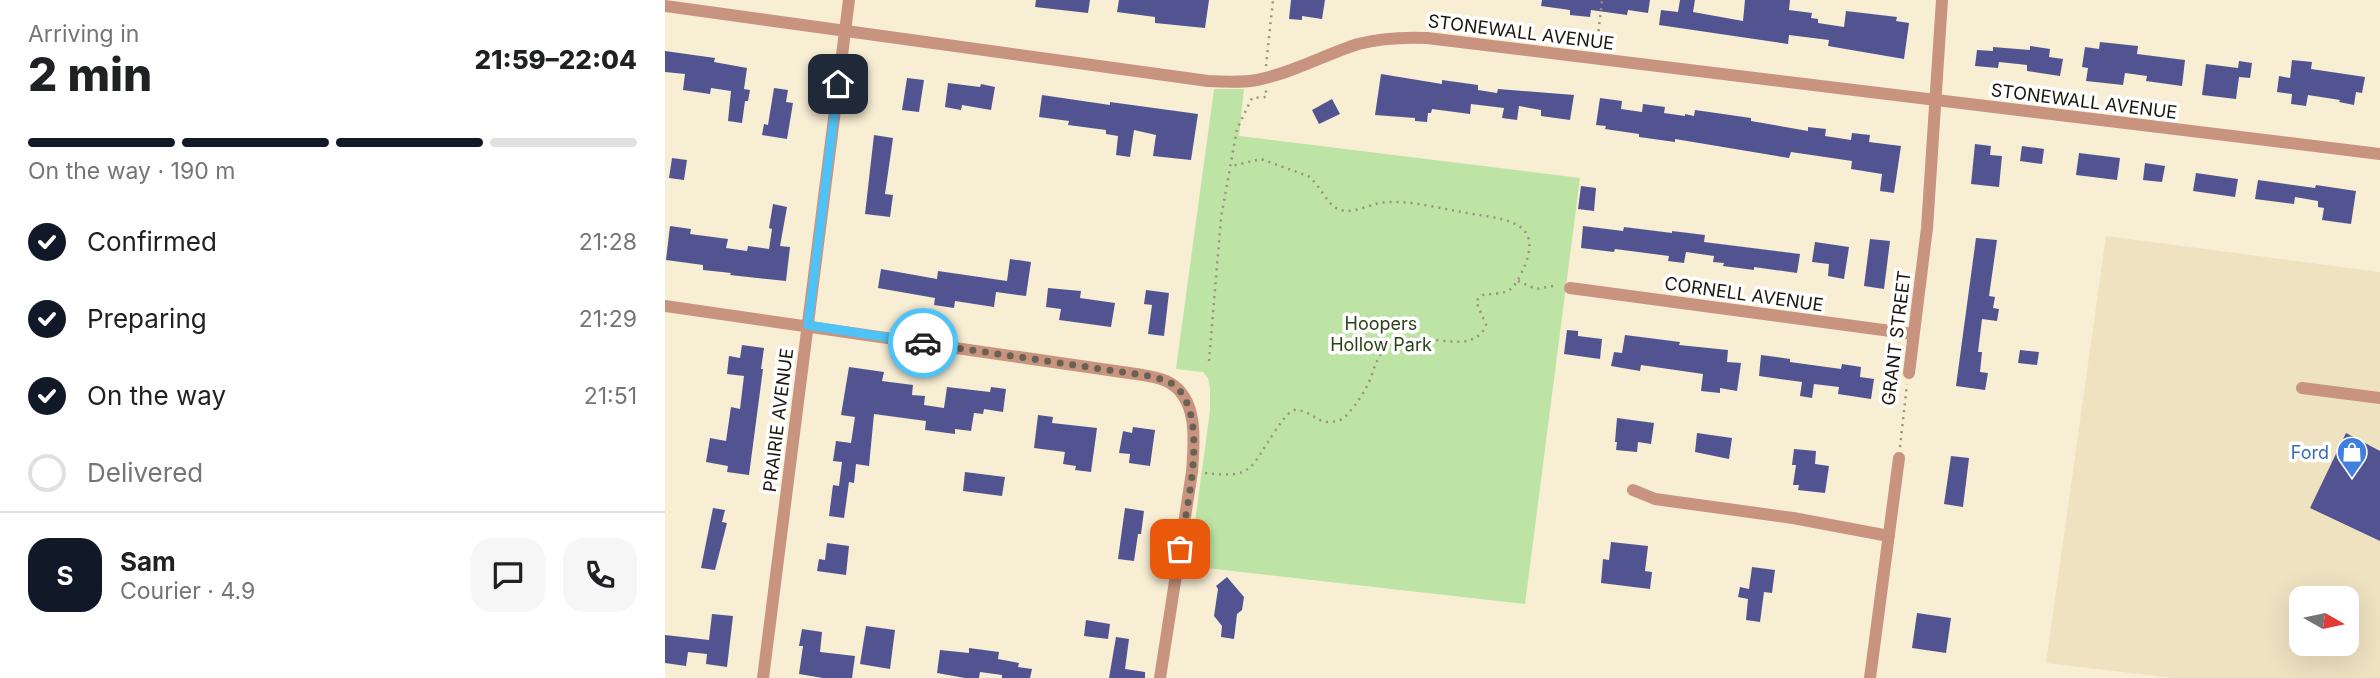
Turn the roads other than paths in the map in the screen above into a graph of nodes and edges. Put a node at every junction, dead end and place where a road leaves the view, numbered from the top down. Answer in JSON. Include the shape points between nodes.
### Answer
{"nodes":[{"id":1,"x":849,"y":0,"type":"edge"},
{"id":2,"x":1942,"y":0,"type":"edge"},
{"id":3,"x":665,"y":5,"type":"edge"},
{"id":4,"x":845,"y":30,"type":"junction"},
{"id":5,"x":1935,"y":101,"type":"junction"},
{"id":6,"x":2380,"y":154,"type":"edge"},
{"id":7,"x":1570,"y":288,"type":"road end"},
{"id":8,"x":665,"y":306,"type":"edge"},
{"id":9,"x":808,"y":325,"type":"junction"},
{"id":10,"x":1913,"y":334,"type":"junction"},
{"id":11,"x":1909,"y":373,"type":"road end"},
{"id":12,"x":2302,"y":388,"type":"dead end"},
{"id":13,"x":2380,"y":398,"type":"edge"},
{"id":14,"x":1899,"y":458,"type":"road end"},
{"id":15,"x":1633,"y":490,"type":"dead end"},
{"id":16,"x":1889,"y":536,"type":"junction"},
{"id":17,"x":763,"y":678,"type":"edge"},
{"id":18,"x":1160,"y":678,"type":"edge"},
{"id":19,"x":1870,"y":678,"type":"edge"}],
"edges":[{"from":1,"to":4,"type":"street","name":"PRAIRIE AVENUE"},
{"from":2,"to":5,"type":"street","name":"GRANT STREET"},
{"from":3,"to":4,"type":"street","name":"STONEWALL AVENUE"},
{"from":4,"to":5,"type":"street","name":"STONEWALL AVENUE","via":[[1233,82],[1265,78],[1355,45],[1388,38],[1427,38]]},
{"from":4,"to":9,"type":"street","name":"PRAIRIE AVENUE"},
{"from":5,"to":6,"type":"street","name":"STONEWALL AVENUE"},
{"from":5,"to":10,"type":"street","name":"GRANT STREET","via":[[1927,228]]},
{"from":7,"to":10,"type":"street","name":"CORNELL AVENUE"},
{"from":8,"to":9,"type":"street"},
{"from":9,"to":17,"type":"street","name":"PRAIRIE AVENUE"},
{"from":9,"to":18,"type":"street","via":[[1172,384],[1187,401],[1192,472]]},
{"from":10,"to":11,"type":"street","name":"GRANT STREET"},
{"from":12,"to":13,"type":"street"},
{"from":14,"to":16,"type":"street"},
{"from":15,"to":16,"type":"street","via":[[1655,499],[1793,517]]},
{"from":16,"to":19,"type":"street"}]}
